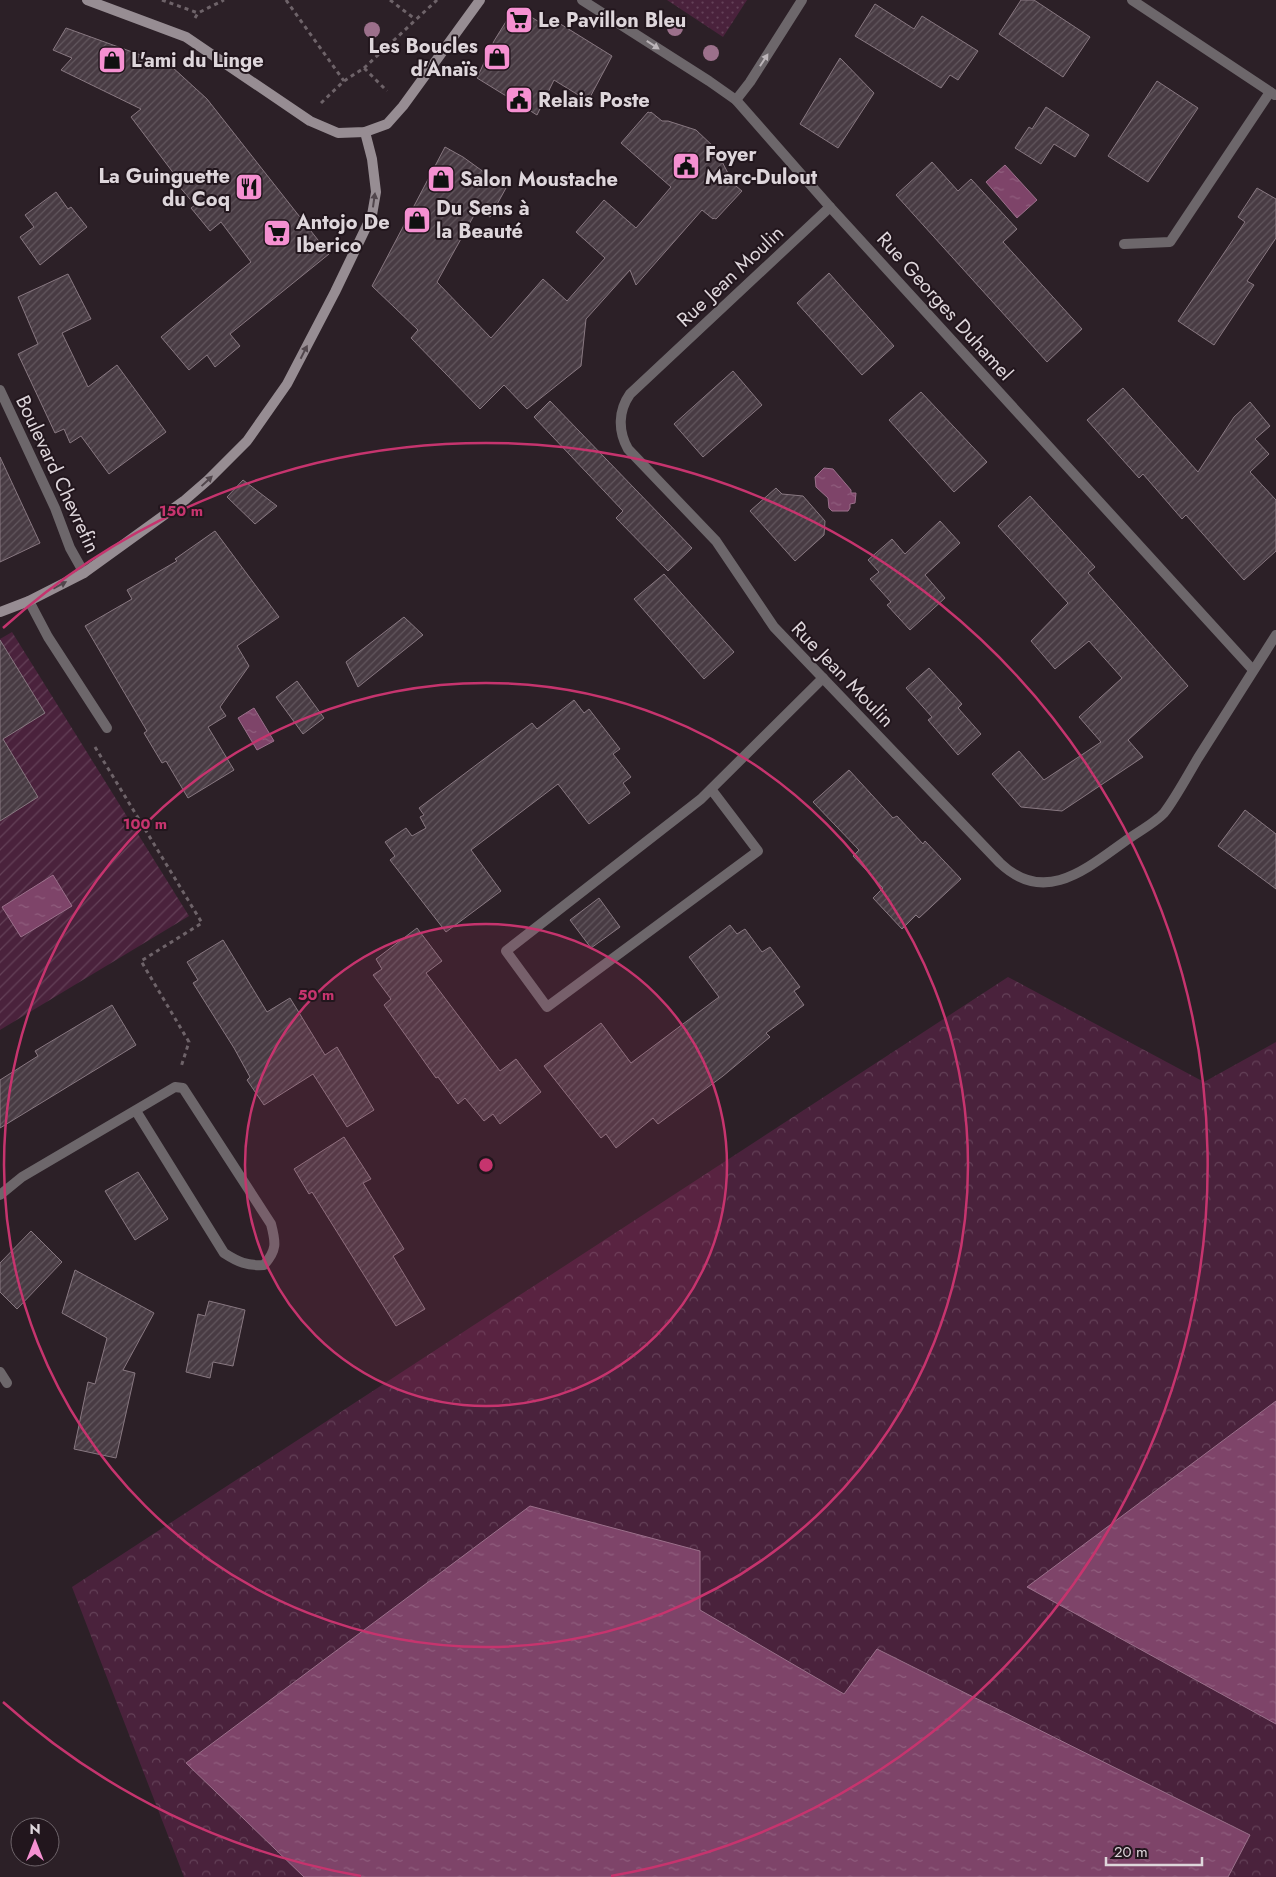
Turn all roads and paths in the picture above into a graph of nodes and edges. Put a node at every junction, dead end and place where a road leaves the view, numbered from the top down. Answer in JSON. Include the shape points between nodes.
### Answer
{"nodes":[{"id":1,"x":87,"y":0,"type":"edge"},
{"id":2,"x":162,"y":0,"type":"edge"},
{"id":3,"x":224,"y":0,"type":"edge"},
{"id":4,"x":286,"y":0,"type":"edge"},
{"id":5,"x":390,"y":0,"type":"edge"},
{"id":6,"x":437,"y":0,"type":"edge"},
{"id":7,"x":480,"y":0,"type":"edge"},
{"id":8,"x":582,"y":0,"type":"edge"},
{"id":9,"x":802,"y":0,"type":"edge"},
{"id":10,"x":1132,"y":0,"type":"edge"},
{"id":11,"x":198,"y":13,"type":"junction"},
{"id":12,"x":415,"y":19,"type":"junction"},
{"id":13,"x":186,"y":37,"type":"junction"},
{"id":14,"x":364,"y":68,"type":"junction"},
{"id":15,"x":344,"y":81,"type":"junction"},
{"id":16,"x":1273,"y":94,"type":"edge"},
{"id":17,"x":736,"y":100,"type":"junction"},
{"id":18,"x":403,"y":106,"type":"junction"},
{"id":19,"x":310,"y":121,"type":"junction"},
{"id":20,"x":365,"y":132,"type":"junction"},
{"id":21,"x":830,"y":207,"type":"junction"},
{"id":22,"x":1124,"y":244,"type":"dead end"},
{"id":23,"x":0,"y":390,"type":"edge"},
{"id":24,"x":84,"y":573,"type":"junction"},
{"id":25,"x":29,"y":600,"type":"junction"},
{"id":26,"x":0,"y":612,"type":"edge"},
{"id":27,"x":1276,"y":635,"type":"edge"},
{"id":28,"x":1253,"y":670,"type":"junction"},
{"id":29,"x":823,"y":678,"type":"junction"},
{"id":30,"x":107,"y":728,"type":"joint"},
{"id":31,"x":711,"y":789,"type":"junction"},
{"id":32,"x":175,"y":1087,"type":"junction"},
{"id":33,"x":136,"y":1111,"type":"junction"},
{"id":34,"x":0,"y":1195,"type":"edge"},
{"id":35,"x":0,"y":1372,"type":"edge"},
{"id":36,"x":7,"y":1383,"type":"dead end"}],
"edges":[{"from":1,"to":13,"type":"main road"},
{"from":2,"to":11,"type":"path"},
{"from":3,"to":11,"type":"path"},
{"from":4,"to":15,"type":"path"},
{"from":5,"to":12,"type":"path"},
{"from":6,"to":12,"type":"path"},
{"from":7,"to":18,"type":"main road"},
{"from":8,"to":17,"type":"street","name":"Rue Georges Duhamel","one_way":true},
{"from":17,"to":9,"type":"street","one_way":true},
{"from":10,"to":16,"type":"street"},
{"from":11,"to":13,"type":"path"},
{"from":12,"to":14,"type":"path"},
{"from":13,"to":19,"type":"main road"},
{"from":14,"to":15,"type":"path"},
{"from":14,"to":18,"type":"path"},
{"from":15,"to":19,"type":"path","via":[[323,100]]},
{"from":16,"to":22,"type":"street","via":[[1170,242]]},
{"from":17,"to":21,"type":"street","name":"Rue Georges Duhamel"},
{"from":18,"to":20,"type":"main road","via":[[387,124]]},
{"from":19,"to":20,"type":"main road","via":[[338,133]]},
{"from":24,"to":20,"type":"main road","one_way":true,"via":[[208,480],[247,441],[288,384],[372,215],[376,192]]},
{"from":21,"to":28,"type":"street","name":"Rue Georges Duhamel"},
{"from":21,"to":29,"type":"street","name":"Rue Jean Moulin","via":[[635,390],[624,402],[621,422],[628,449],[716,540],[774,627]]},
{"from":23,"to":24,"type":"street","name":"Boulevard Chevrefin"},
{"from":25,"to":24,"type":"main road","one_way":true},
{"from":25,"to":26,"type":"main road"},
{"from":25,"to":30,"type":"street","via":[[48,637]]},
{"from":27,"to":28,"type":"street","name":"Rue Jean Moulin"},
{"from":28,"to":29,"type":"street","name":"Rue Jean Moulin","via":[[1164,813],[1088,868],[1059,881],[1046,882],[1026,880],[1009,872]]},
{"from":29,"to":31,"type":"street"},
{"from":30,"to":32,"type":"path","via":[[92,741],[202,923],[141,961],[189,1042]]},
{"from":31,"to":31,"type":"street","via":[[506,950],[548,1007],[758,851]]},
{"from":32,"to":33,"type":"street"},
{"from":32,"to":33,"type":"street","via":[[183,1088],[271,1224],[275,1241],[272,1255],[264,1265],[236,1262],[224,1253]]},
{"from":33,"to":34,"type":"street","via":[[22,1178]]},
{"from":35,"to":36,"type":"street"}]}
